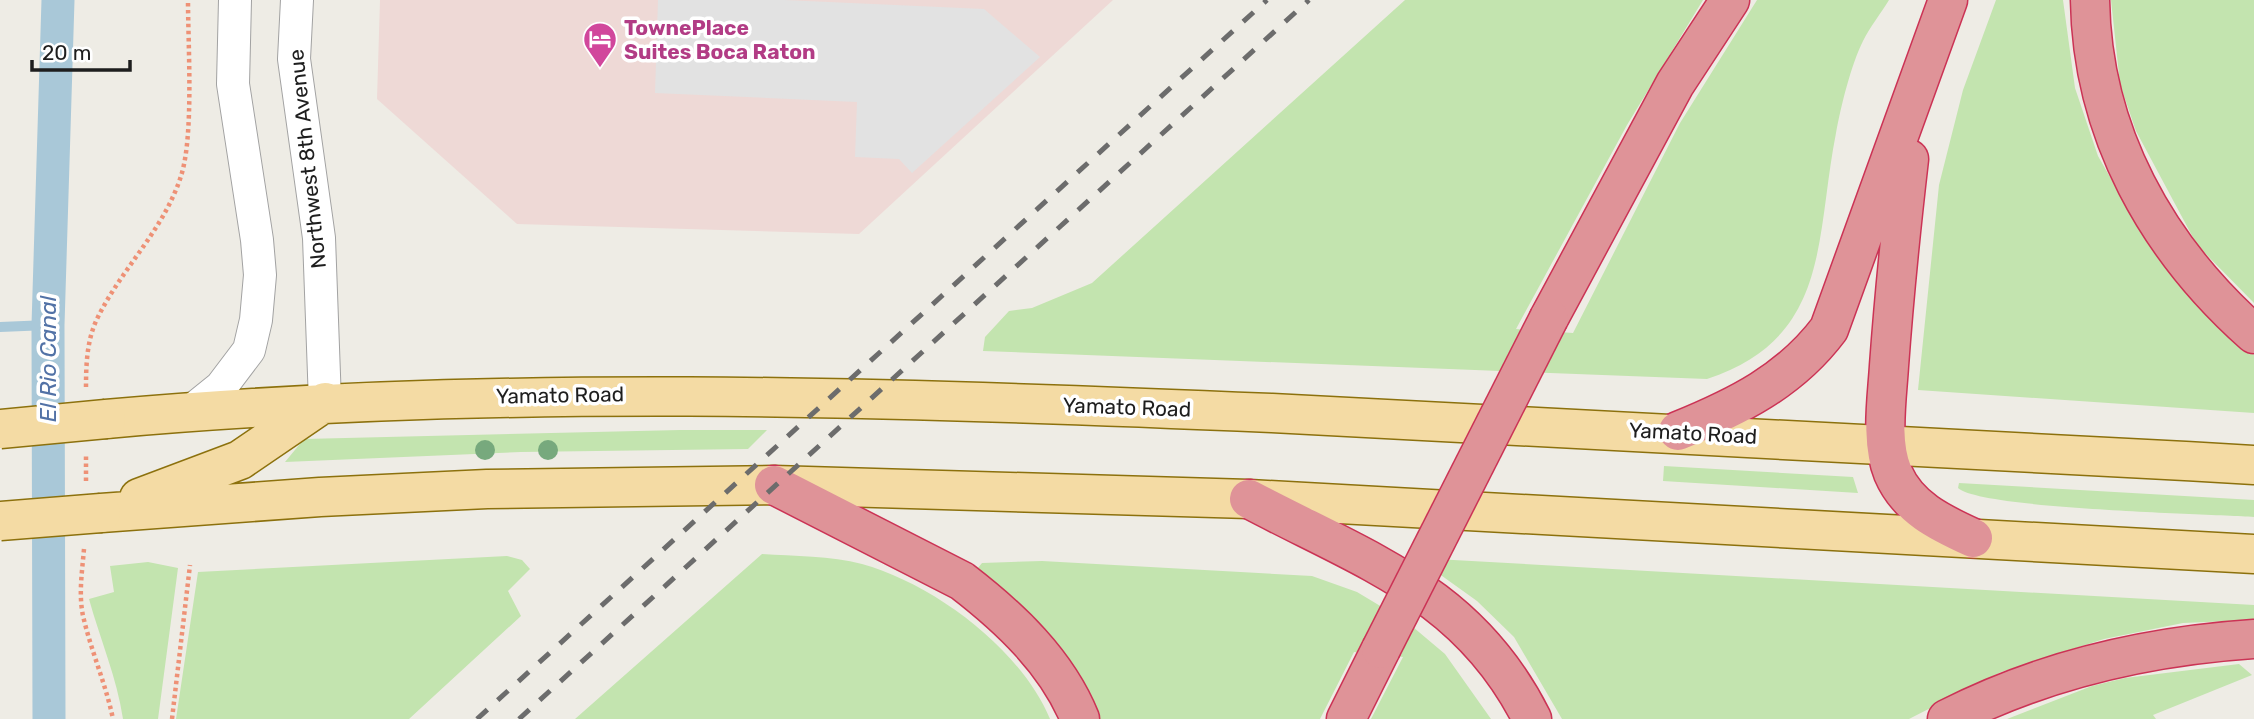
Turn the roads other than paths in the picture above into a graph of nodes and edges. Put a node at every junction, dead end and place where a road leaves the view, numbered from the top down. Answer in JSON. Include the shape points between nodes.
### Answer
{"nodes":[{"id":1,"x":235,"y":0,"type":"edge"},
{"id":2,"x":297,"y":0,"type":"edge"},
{"id":3,"x":1730,"y":0,"type":"edge"},
{"id":4,"x":1948,"y":0,"type":"edge"},
{"id":5,"x":2090,"y":0,"type":"edge"},
{"id":6,"x":1917,"y":91,"type":"junction"},
{"id":7,"x":2254,"y":334,"type":"edge"},
{"id":8,"x":325,"y":402,"type":"junction"},
{"id":9,"x":190,"y":411,"type":"junction"},
{"id":10,"x":0,"y":429,"type":"edge"},
{"id":11,"x":1678,"y":431,"type":"junction"},
{"id":12,"x":1886,"y":444,"type":"junction"},
{"id":13,"x":2254,"y":465,"type":"edge"},
{"id":14,"x":774,"y":485,"type":"junction"},
{"id":15,"x":1249,"y":499,"type":"junction"},
{"id":16,"x":101,"y":513,"type":"junction"},
{"id":17,"x":0,"y":521,"type":"edge"},
{"id":18,"x":1973,"y":538,"type":"junction"},
{"id":19,"x":2254,"y":554,"type":"edge"},
{"id":20,"x":2254,"y":639,"type":"edge"},
{"id":21,"x":1080,"y":719,"type":"edge"},
{"id":22,"x":1346,"y":719,"type":"edge"},
{"id":23,"x":1532,"y":719,"type":"edge"},
{"id":24,"x":1947,"y":719,"type":"edge"}],
"edges":[{"from":1,"to":9,"type":"street","via":[[233,84],[257,240],[256,320],[249,350],[221,387]]},
{"from":2,"to":8,"type":"street","name":"Northwest 8th Avenue","via":[[294,58],[319,238]]},
{"from":3,"to":22,"type":"highway","bridge":true,"via":[[1675,84],[1549,318]]},
{"from":4,"to":6,"type":"highway"},
{"from":5,"to":7,"type":"highway","via":[[2094,51],[2113,134],[2144,202],[2192,273]]},
{"from":6,"to":11,"type":"highway","via":[[1829,329],[1806,358],[1762,392]]},
{"from":6,"to":12,"type":"highway","via":[[1899,241]]},
{"from":8,"to":9,"type":"main road","name":"Yamato Road"},
{"from":8,"to":11,"type":"main road","name":"Yamato Road","via":[[596,394],[871,397]]},
{"from":8,"to":16,"type":"main road","via":[[240,460]]},
{"from":9,"to":10,"type":"main road","name":"Yamato Road","bridge":true},
{"from":11,"to":12,"type":"main road","name":"Yamato Road"},
{"from":12,"to":13,"type":"main road","name":"Yamato Road"},
{"from":12,"to":18,"type":"highway","via":[[1892,472],[1914,504]]},
{"from":14,"to":15,"type":"main road"},
{"from":14,"to":16,"type":"main road","via":[[487,489]]},
{"from":14,"to":21,"type":"highway","via":[[962,581],[1031,643],[1066,689]]},
{"from":15,"to":18,"type":"main road"},
{"from":15,"to":23,"type":"highway","via":[[1437,600],[1494,657]]},
{"from":16,"to":17,"type":"main road","bridge":true},
{"from":18,"to":19,"type":"main road"},
{"from":20,"to":24,"type":"highway","via":[[2154,651],[2074,669]]}]}
